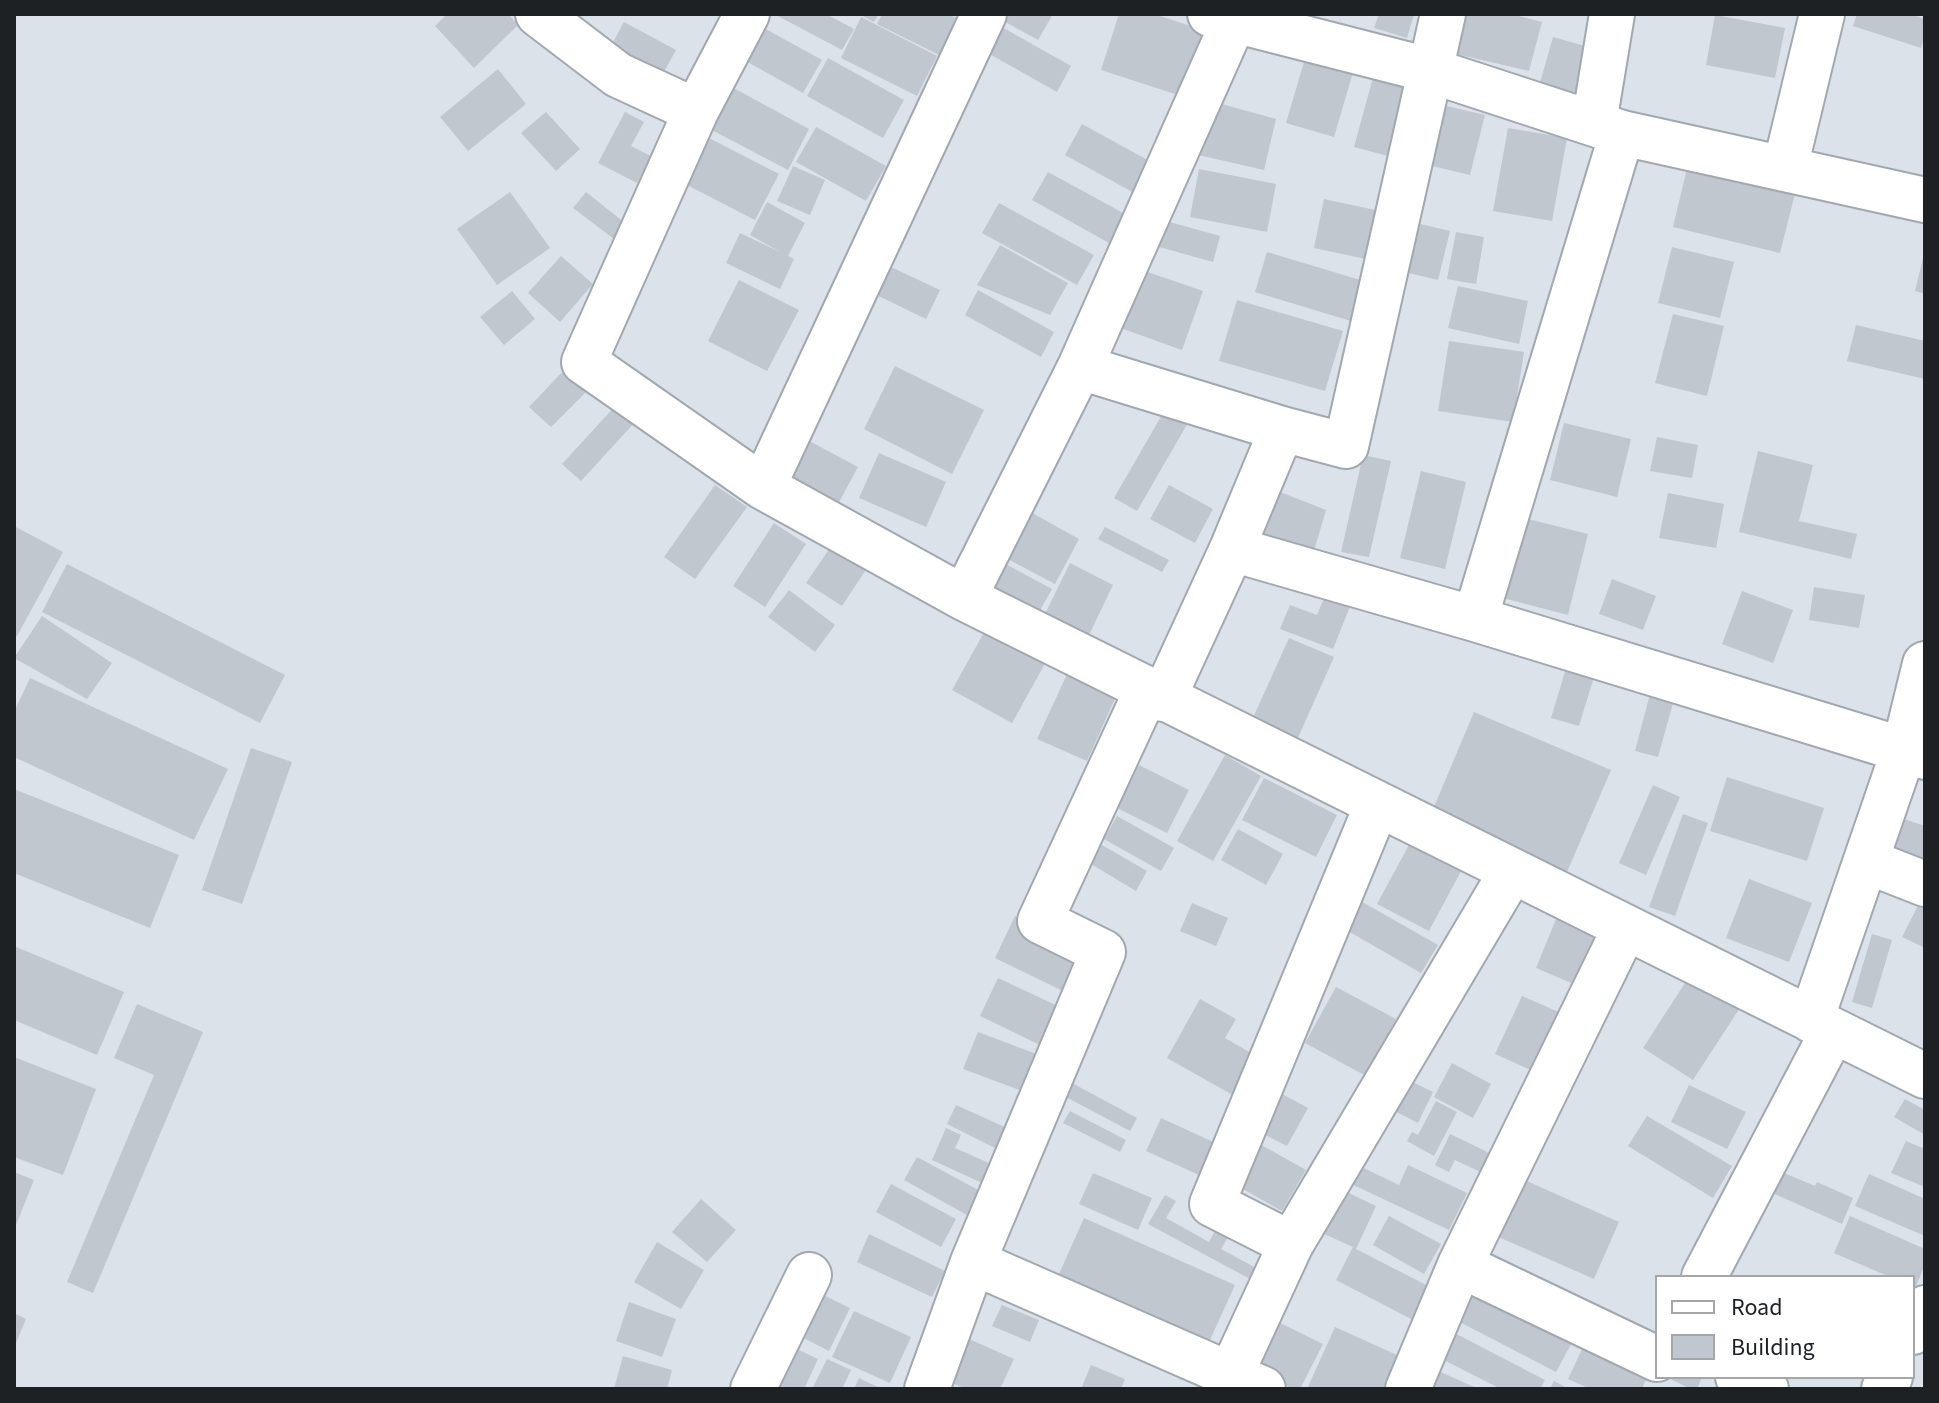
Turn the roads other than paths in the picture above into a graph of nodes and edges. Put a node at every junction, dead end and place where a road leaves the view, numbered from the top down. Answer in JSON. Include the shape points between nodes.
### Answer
{"nodes":[{"id":1,"x":538,"y":14,"type":"edge"},
{"id":2,"x":747,"y":14,"type":"edge"},
{"id":3,"x":984,"y":14,"type":"edge"},
{"id":4,"x":1443,"y":14,"type":"edge"},
{"id":5,"x":1612,"y":14,"type":"edge"},
{"id":6,"x":1822,"y":14,"type":"edge"},
{"id":7,"x":1227,"y":16,"type":"edge"},
{"id":8,"x":1429,"y":70,"type":"junction"},
{"id":9,"x":696,"y":111,"type":"junction"},
{"id":10,"x":1608,"y":128,"type":"junction"},
{"id":11,"x":1785,"y":168,"type":"junction"},
{"id":12,"x":1925,"y":200,"type":"edge"},
{"id":13,"x":1080,"y":367,"type":"junction"},
{"id":14,"x":1282,"y":429,"type":"junction"},
{"id":15,"x":763,"y":487,"type":"junction"},
{"id":16,"x":1232,"y":549,"type":"junction"},
{"id":17,"x":964,"y":598,"type":"junction"},
{"id":18,"x":1475,"y":619,"type":"junction"},
{"id":19,"x":1925,"y":664,"type":"edge"},
{"id":20,"x":1155,"y":694,"type":"junction"},
{"id":21,"x":1914,"y":753,"type":"edge"},
{"id":22,"x":1377,"y":805,"type":"junction"},
{"id":23,"x":1866,"y":861,"type":"junction"},
{"id":24,"x":1512,"y":871,"type":"junction"},
{"id":25,"x":1925,"y":884,"type":"edge"},
{"id":26,"x":1625,"y":928,"type":"junction"},
{"id":27,"x":1822,"y":1026,"type":"junction"},
{"id":28,"x":1925,"y":1076,"type":"edge"},
{"id":29,"x":1291,"y":1244,"type":"junction"},
{"id":30,"x":973,"y":1262,"type":"junction"},
{"id":31,"x":1460,"y":1265,"type":"junction"},
{"id":32,"x":809,"y":1275,"type":"dead end"},
{"id":33,"x":1705,"y":1275,"type":"edge"},
{"id":34,"x":1925,"y":1308,"type":"edge"},
{"id":35,"x":1915,"y":1328,"type":"edge"},
{"id":36,"x":1655,"y":1358,"type":"edge"},
{"id":37,"x":1743,"y":1379,"type":"edge"},
{"id":38,"x":1247,"y":1382,"type":"edge"},
{"id":39,"x":753,"y":1389,"type":"edge"},
{"id":40,"x":927,"y":1389,"type":"edge"},
{"id":41,"x":1408,"y":1389,"type":"edge"},
{"id":42,"x":1766,"y":1389,"type":"edge"}],
"edges":[{"from":1,"to":9,"type":"street","via":[[618,75]]},
{"from":2,"to":9,"type":"street"},
{"from":3,"to":15,"type":"street"},
{"from":4,"to":8,"type":"street"},
{"from":5,"to":10,"type":"street"},
{"from":6,"to":11,"type":"street"},
{"from":7,"to":8,"type":"street"},
{"from":7,"to":13,"type":"street"},
{"from":8,"to":10,"type":"street"},
{"from":8,"to":14,"type":"street","via":[[1346,446]]},
{"from":9,"to":15,"type":"street","via":[[584,362]]},
{"from":10,"to":11,"type":"street"},
{"from":10,"to":18,"type":"street"},
{"from":11,"to":12,"type":"street"},
{"from":13,"to":14,"type":"street"},
{"from":13,"to":17,"type":"street"},
{"from":14,"to":16,"type":"street"},
{"from":15,"to":17,"type":"street"},
{"from":16,"to":18,"type":"street"},
{"from":16,"to":20,"type":"street"},
{"from":17,"to":20,"type":"street"},
{"from":18,"to":21,"type":"street"},
{"from":19,"to":21,"type":"street"},
{"from":20,"to":22,"type":"street"},
{"from":20,"to":30,"type":"street","via":[[1040,921],[1103,952]]},
{"from":21,"to":23,"type":"street"},
{"from":22,"to":24,"type":"street"},
{"from":22,"to":29,"type":"street","via":[[1212,1204]]},
{"from":23,"to":25,"type":"street"},
{"from":23,"to":27,"type":"street"},
{"from":24,"to":26,"type":"street"},
{"from":24,"to":29,"type":"street"},
{"from":26,"to":27,"type":"street"},
{"from":26,"to":31,"type":"street"},
{"from":27,"to":28,"type":"street"},
{"from":27,"to":33,"type":"street"},
{"from":29,"to":38,"type":"street"},
{"from":30,"to":38,"type":"street"},
{"from":30,"to":40,"type":"street"},
{"from":31,"to":36,"type":"street"},
{"from":31,"to":41,"type":"street"},
{"from":32,"to":39,"type":"street"},
{"from":34,"to":35,"type":"street"},
{"from":37,"to":42,"type":"street"}]}
